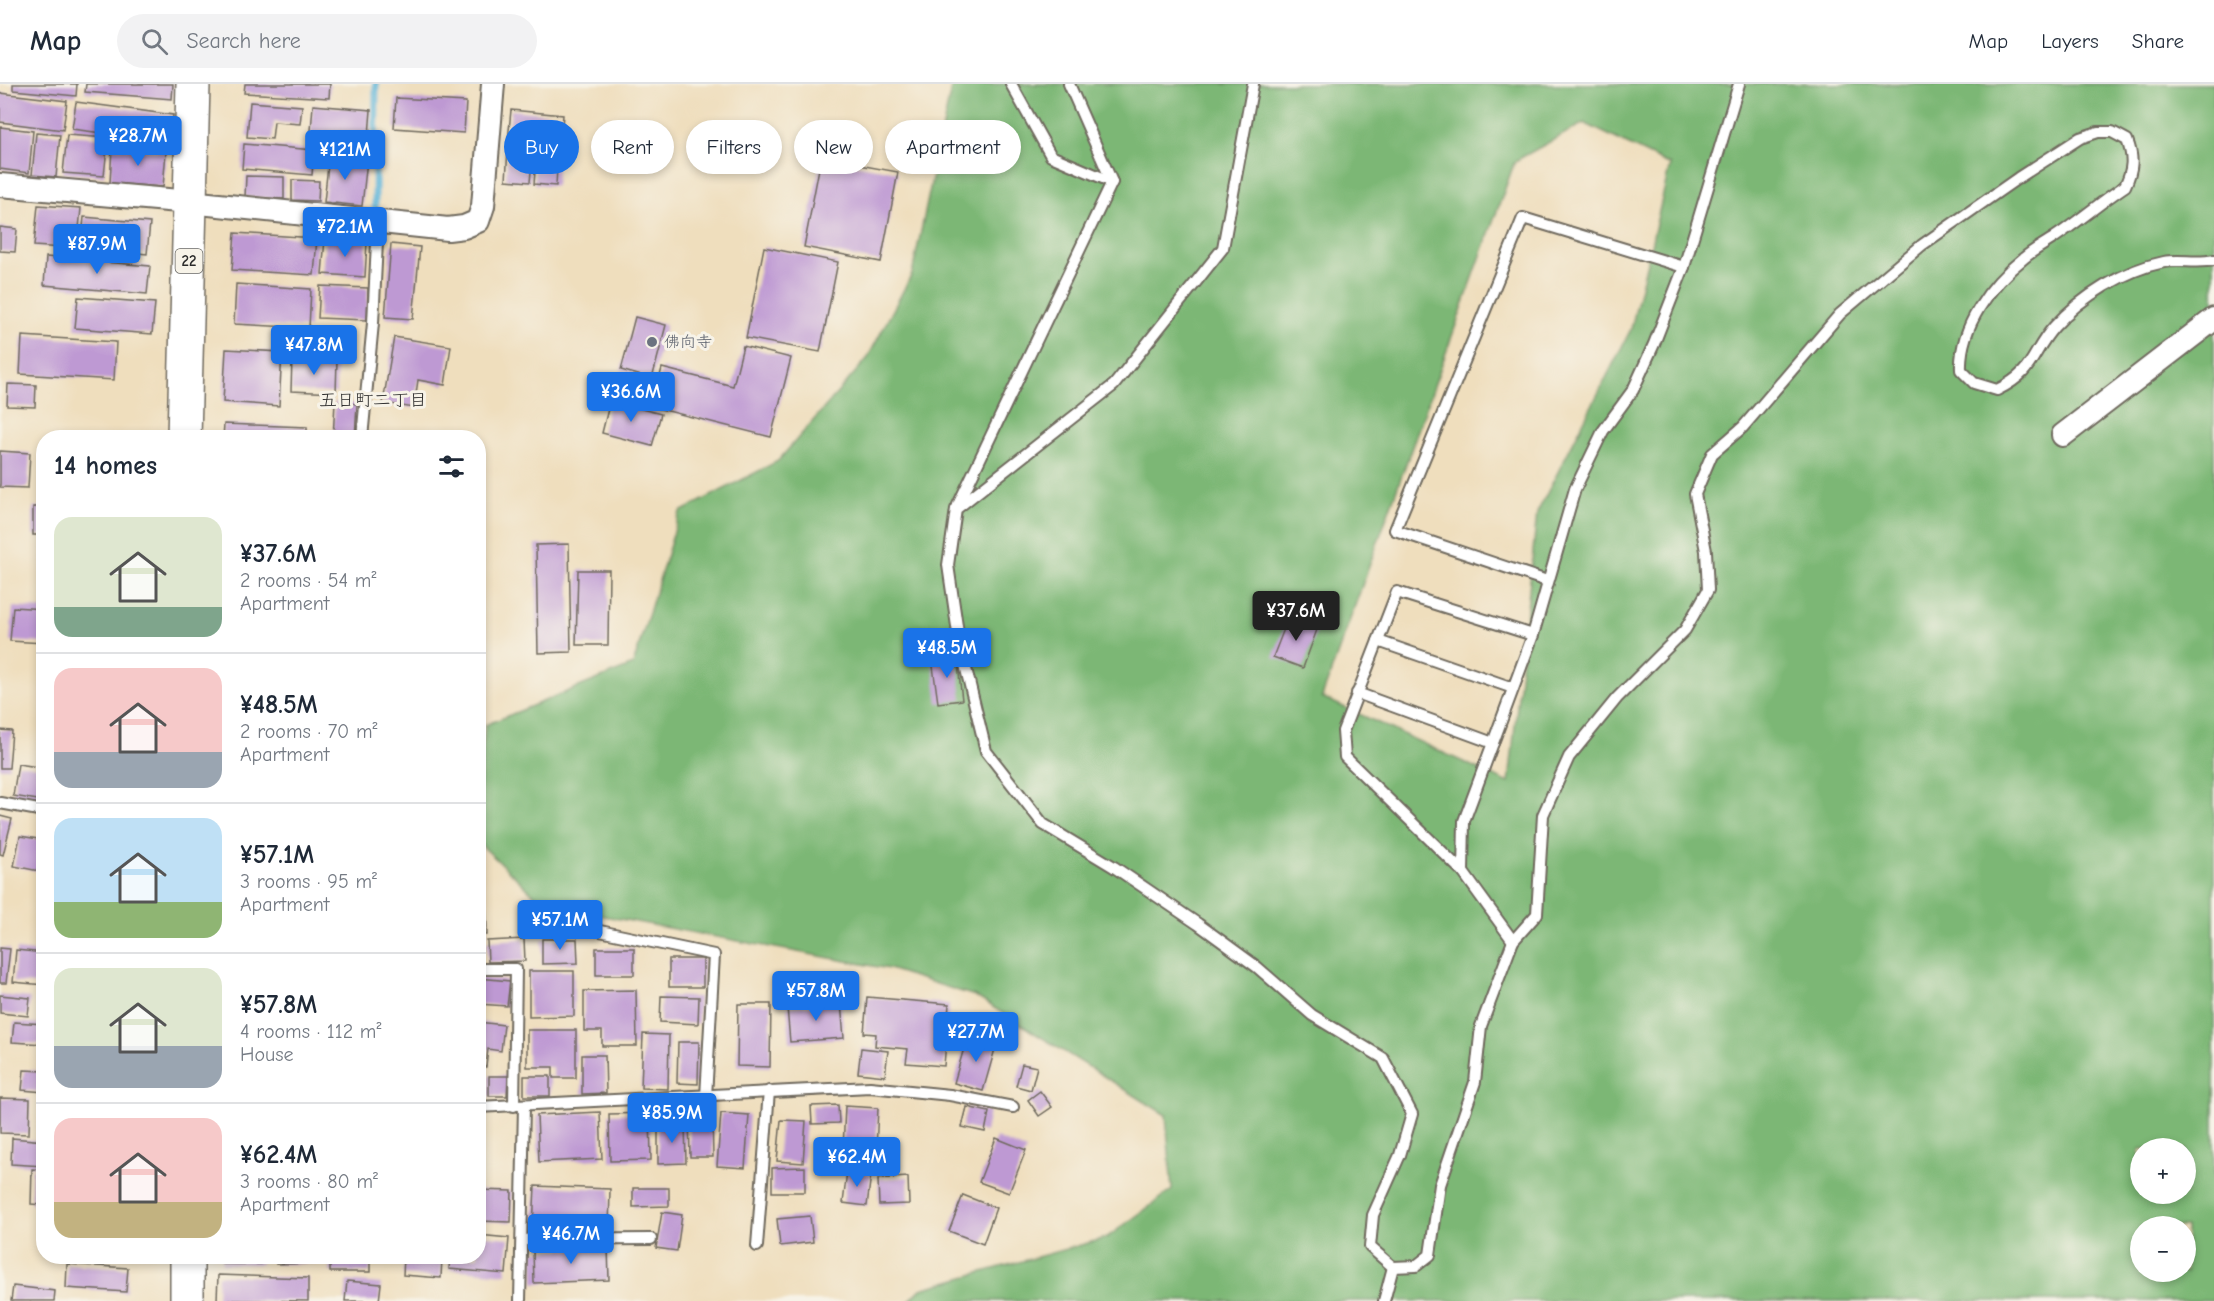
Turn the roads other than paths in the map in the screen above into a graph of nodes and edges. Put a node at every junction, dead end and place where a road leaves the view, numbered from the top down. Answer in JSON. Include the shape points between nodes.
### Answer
{"nodes":[{"id":1,"x":194,"y":84,"type":"edge"},
{"id":2,"x":494,"y":84,"type":"edge"},
{"id":3,"x":1011,"y":84,"type":"edge"},
{"id":4,"x":1070,"y":84,"type":"edge"},
{"id":5,"x":1253,"y":84,"type":"edge"},
{"id":6,"x":1738,"y":84,"type":"edge"},
{"id":7,"x":1112,"y":182,"type":"junction"},
{"id":8,"x":0,"y":185,"type":"edge"},
{"id":9,"x":190,"y":202,"type":"junction"},
{"id":10,"x":378,"y":222,"type":"junction"},
{"id":11,"x":2214,"y":260,"type":"edge"},
{"id":12,"x":1684,"y":267,"type":"junction"},
{"id":13,"x":2214,"y":319,"type":"edge"},
{"id":14,"x":184,"y":430,"type":"edge"},
{"id":15,"x":363,"y":430,"type":"edge"},
{"id":16,"x":2063,"y":435,"type":"dead end"},
{"id":17,"x":956,"y":509,"type":"junction"},
{"id":18,"x":1547,"y":581,"type":"junction"},
{"id":19,"x":1533,"y":635,"type":"junction"},
{"id":20,"x":1378,"y":641,"type":"junction"},
{"id":21,"x":1513,"y":688,"type":"junction"},
{"id":22,"x":1357,"y":693,"type":"junction"},
{"id":23,"x":1493,"y":743,"type":"junction"},
{"id":24,"x":0,"y":803,"type":"edge"},
{"id":25,"x":36,"y":810,"type":"edge"},
{"id":26,"x":1463,"y":872,"type":"junction"},
{"id":27,"x":595,"y":930,"type":"dead end"},
{"id":28,"x":1513,"y":941,"type":"junction"},
{"id":29,"x":486,"y":969,"type":"edge"},
{"id":30,"x":769,"y":1091,"type":"junction"},
{"id":31,"x":706,"y":1097,"type":"junction"},
{"id":32,"x":519,"y":1106,"type":"junction"},
{"id":33,"x":486,"y":1107,"type":"edge"},
{"id":34,"x":1013,"y":1107,"type":"dead end"},
{"id":35,"x":651,"y":1239,"type":"dead end"},
{"id":36,"x":522,"y":1240,"type":"junction"},
{"id":37,"x":757,"y":1246,"type":"dead end"},
{"id":38,"x":187,"y":1264,"type":"edge"},
{"id":39,"x":1393,"y":1267,"type":"junction"},
{"id":40,"x":187,"y":1301,"type":"edge"},
{"id":41,"x":519,"y":1301,"type":"edge"},
{"id":42,"x":1384,"y":1301,"type":"edge"}],
"edges":[{"from":1,"to":9,"type":"main road","number":"22"},
{"from":2,"to":10,"type":"street","via":[[483,206],[478,221],[448,229]]},
{"from":3,"to":7,"type":"lane","via":[[1052,156]]},
{"from":4,"to":7,"type":"lane"},
{"from":5,"to":17,"type":"lane","via":[[1223,248],[1114,385]]},
{"from":6,"to":12,"type":"lane"},
{"from":7,"to":17,"type":"lane"},
{"from":8,"to":9,"type":"street"},
{"from":9,"to":10,"type":"street"},
{"from":9,"to":14,"type":"main road","number":"22"},
{"from":10,"to":15,"type":"lane","via":[[374,323]]},
{"from":11,"to":28,"type":"lane","via":[[2164,262],[2103,286],[2079,302],[2053,328],[2030,367],[1997,390],[1974,383],[1962,370],[1960,351],[1969,328],[2004,276],[2025,256],[2125,186],[2133,170],[2127,140],[2112,132],[2098,132],[2080,138],[2018,177],[1922,245],[1840,314],[1743,428],[1712,454],[1695,494],[1706,551],[1708,590],[1685,630],[1617,698],[1569,757],[1543,815],[1537,914]]},
{"from":12,"to":18,"type":"lane","via":[[1633,390],[1586,462]]},
{"from":12,"to":18,"type":"lane","via":[[1523,218],[1395,530]]},
{"from":13,"to":16,"type":"street"},
{"from":17,"to":39,"type":"lane","via":[[948,565],[959,640],[986,751],[1043,824],[1198,924],[1257,967],[1312,1015],[1383,1058],[1412,1114],[1400,1155],[1373,1215],[1370,1247]]},
{"from":18,"to":19,"type":"lane"},
{"from":19,"to":20,"type":"lane","via":[[1397,592]]},
{"from":19,"to":21,"type":"lane"},
{"from":20,"to":21,"type":"lane"},
{"from":20,"to":22,"type":"lane"},
{"from":21,"to":23,"type":"lane"},
{"from":22,"to":23,"type":"lane"},
{"from":22,"to":26,"type":"lane","via":[[1343,731],[1345,757]]},
{"from":23,"to":26,"type":"lane","via":[[1464,821]]},
{"from":24,"to":25,"type":"lane"},
{"from":26,"to":28,"type":"lane"},
{"from":27,"to":31,"type":"lane","via":[[714,955]]},
{"from":28,"to":39,"type":"lane","via":[[1481,1026],[1475,1082],[1440,1185],[1430,1255],[1416,1266]]},
{"from":29,"to":32,"type":"lane","via":[[516,969]]},
{"from":30,"to":31,"type":"lane"},
{"from":30,"to":34,"type":"lane","via":[[870,1087],[950,1095]]},
{"from":30,"to":37,"type":"lane"},
{"from":31,"to":32,"type":"lane"},
{"from":32,"to":33,"type":"lane"},
{"from":32,"to":36,"type":"lane"},
{"from":35,"to":36,"type":"lane"},
{"from":36,"to":41,"type":"lane"},
{"from":38,"to":40,"type":"main road"},
{"from":39,"to":42,"type":"lane"}]}
